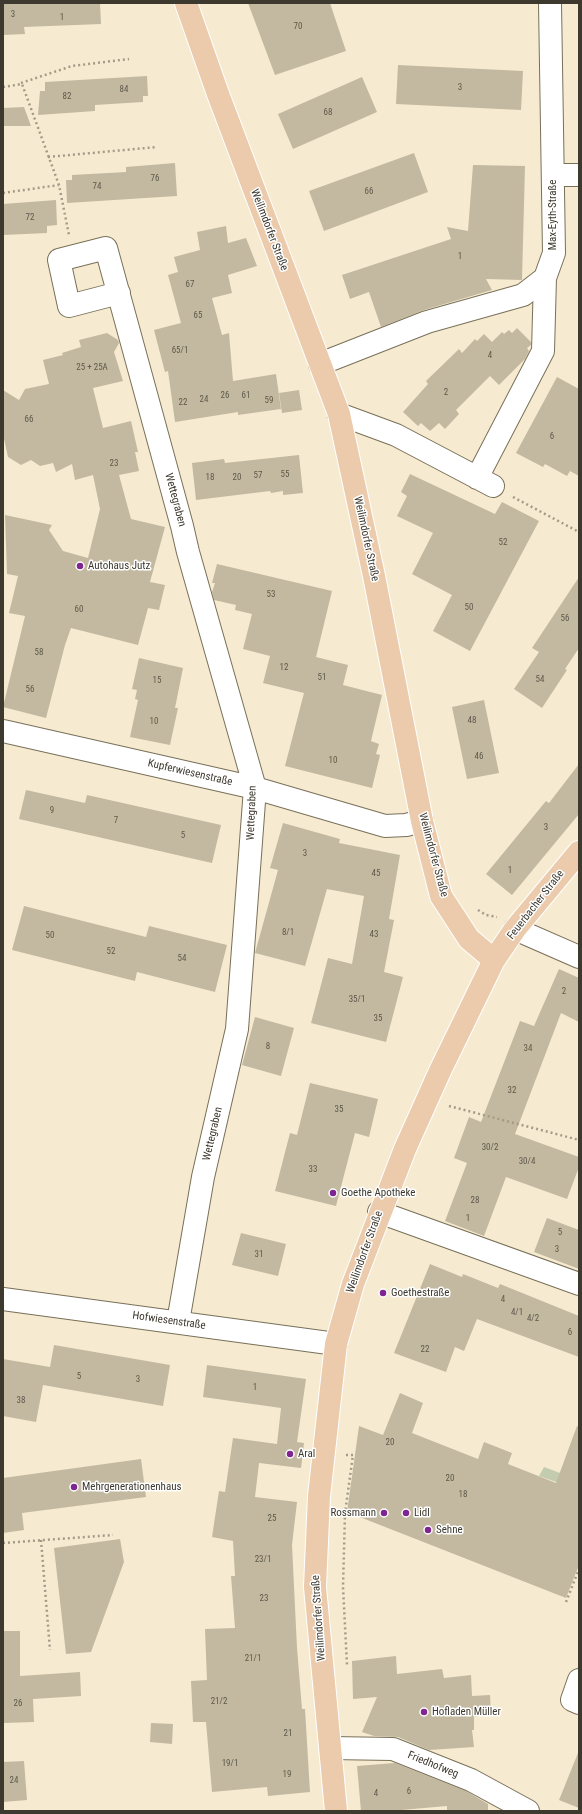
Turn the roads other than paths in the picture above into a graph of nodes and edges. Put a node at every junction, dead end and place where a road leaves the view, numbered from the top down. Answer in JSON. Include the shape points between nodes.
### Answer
{"nodes":[{"id":1,"x":186,"y":3,"type":"edge"},
{"id":2,"x":550,"y":3,"type":"edge"},
{"id":3,"x":553,"y":175,"type":"junction"},
{"id":4,"x":579,"y":175,"type":"edge"},
{"id":5,"x":545,"y":278,"type":"junction"},
{"id":6,"x":118,"y":293,"type":"junction"},
{"id":7,"x":320,"y":364,"type":"junction"},
{"id":8,"x":338,"y":414,"type":"junction"},
{"id":9,"x":3,"y":731,"type":"edge"},
{"id":10,"x":255,"y":788,"type":"junction"},
{"id":11,"x":422,"y":821,"type":"junction"},
{"id":12,"x":577,"y":857,"type":"edge"},
{"id":13,"x":515,"y":929,"type":"junction"},
{"id":14,"x":579,"y":957,"type":"edge"},
{"id":15,"x":494,"y":960,"type":"junction"},
{"id":16,"x":379,"y":1212,"type":"junction"},
{"id":17,"x":579,"y":1284,"type":"edge"},
{"id":18,"x":3,"y":1299,"type":"edge"},
{"id":19,"x":178,"y":1322,"type":"junction"},
{"id":20,"x":336,"y":1344,"type":"junction"},
{"id":21,"x":331,"y":1748,"type":"junction"},
{"id":22,"x":336,"y":1811,"type":"edge"},
{"id":23,"x":528,"y":1811,"type":"edge"}],
"edges":[{"from":1,"to":7,"type":"main road","name":"Weilimdorfer Straße"},
{"from":2,"to":3,"type":"street","name":"Max-Eyth-Straße"},
{"from":3,"to":4,"type":"street"},
{"from":3,"to":5,"type":"street","name":"Max-Eyth-Straße","via":[[554,253]]},
{"from":5,"to":7,"type":"street","via":[[523,295],[427,322]]},
{"from":5,"to":8,"type":"street","via":[[543,351],[485,482],[396,435]]},
{"from":6,"to":6,"type":"street","name":"Wettegraben","via":[[106,248],[59,260],[68,306]]},
{"from":6,"to":10,"type":"street","name":"Wettegraben"},
{"from":7,"to":8,"type":"main road","name":"Weilimdorfer Straße"},
{"from":8,"to":11,"type":"main road","name":"Weilimdorfer Straße","via":[[377,591]]},
{"from":9,"to":10,"type":"street","name":"Kupferwiesenstraße"},
{"from":10,"to":11,"type":"street","name":"Kupferwiesenstraße","via":[[385,826]]},
{"from":10,"to":19,"type":"street","name":"Wettegraben","via":[[237,1029],[203,1177]]},
{"from":11,"to":15,"type":"main road","name":"Weilimdorfer Straße","via":[[441,896],[468,938]]},
{"from":12,"to":13,"type":"main road","name":"Feuerbacher Straße"},
{"from":13,"to":14,"type":"street"},
{"from":13,"to":15,"type":"main road","name":"Feuerbacher Straße"},
{"from":15,"to":16,"type":"main road","name":"Weilimdorfer Straße","via":[[427,1100]]},
{"from":16,"to":17,"type":"street"},
{"from":16,"to":20,"type":"main road","name":"Weilimdorfer Straße","via":[[353,1284]]},
{"from":18,"to":19,"type":"street","name":"Hofwiesenstraße"},
{"from":19,"to":20,"type":"street","name":"Hofwiesenstraße"},
{"from":20,"to":21,"type":"main road","name":"Weilimdorfer Straße","via":[[319,1496],[315,1587]]},
{"from":21,"to":22,"type":"main road","name":"Weilimdorfer Straße"},
{"from":21,"to":23,"type":"street","name":"Friedhofweg","via":[[393,1749],[471,1780]]}]}
